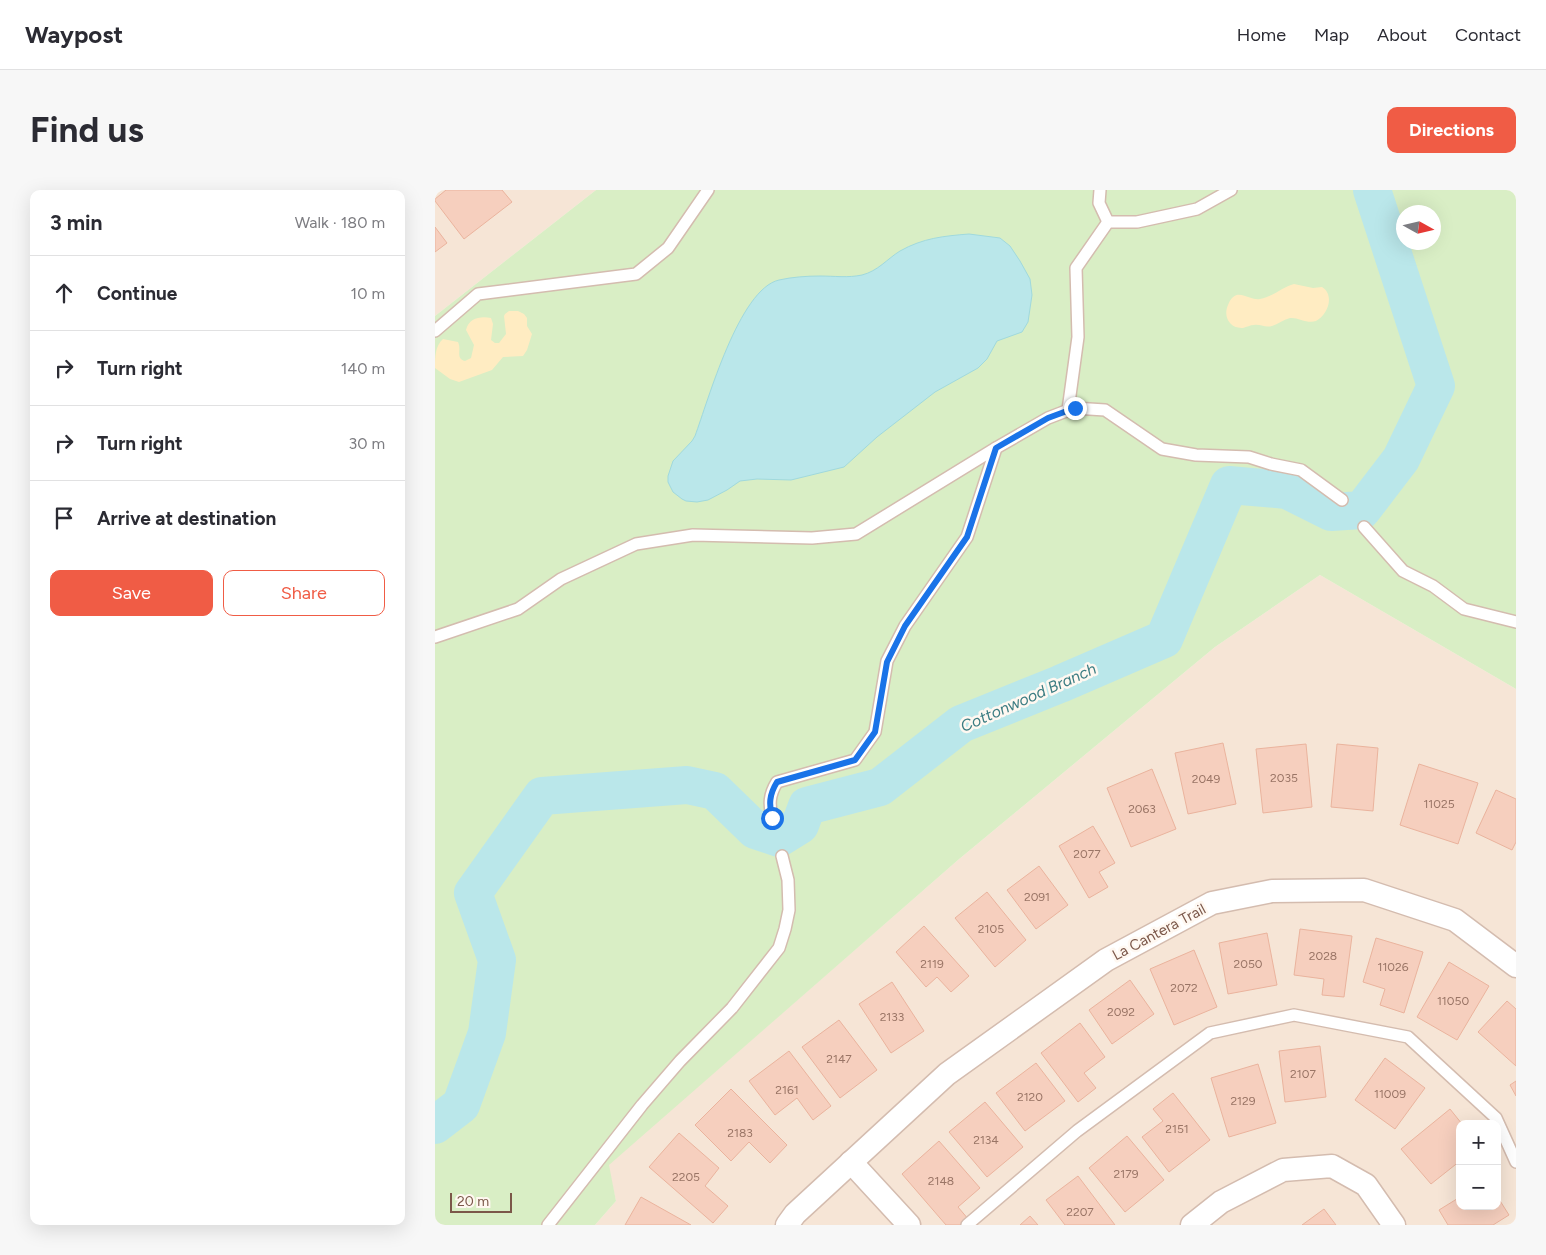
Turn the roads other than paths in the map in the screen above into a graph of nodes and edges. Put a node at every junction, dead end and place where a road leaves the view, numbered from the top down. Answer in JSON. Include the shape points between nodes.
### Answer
{"nodes":[{"id":1,"x":708,"y":190,"type":"edge"},
{"id":2,"x":1100,"y":190,"type":"edge"},
{"id":3,"x":1231,"y":190,"type":"edge"},
{"id":4,"x":1107,"y":222,"type":"junction"},
{"id":5,"x":435,"y":331,"type":"edge"},
{"id":6,"x":1068,"y":410,"type":"junction"},
{"id":7,"x":996,"y":448,"type":"junction"},
{"id":8,"x":1341,"y":500,"type":"dead end"},
{"id":9,"x":1364,"y":527,"type":"dead end"},
{"id":10,"x":1516,"y":622,"type":"edge"},
{"id":11,"x":435,"y":637,"type":"edge"},
{"id":12,"x":772,"y":818,"type":"dead end"},
{"id":13,"x":782,"y":856,"type":"dead end"},
{"id":14,"x":1516,"y":966,"type":"edge"},
{"id":15,"x":851,"y":1162,"type":"junction"},
{"id":16,"x":1516,"y":1162,"type":"edge"},
{"id":17,"x":548,"y":1225,"type":"edge"},
{"id":18,"x":787,"y":1225,"type":"edge"},
{"id":19,"x":909,"y":1225,"type":"edge"},
{"id":20,"x":967,"y":1225,"type":"edge"},
{"id":21,"x":1192,"y":1225,"type":"edge"},
{"id":22,"x":1394,"y":1225,"type":"edge"}],
"edges":[{"from":1,"to":5,"type":"lane","via":[[669,248],[636,274],[477,294]]},
{"from":2,"to":4,"type":"lane","via":[[1099,203]]},
{"from":3,"to":4,"type":"lane","via":[[1197,209],[1137,222]]},
{"from":4,"to":6,"type":"lane","via":[[1076,268],[1078,337]]},
{"from":6,"to":7,"type":"lane"},
{"from":6,"to":8,"type":"lane","via":[[1105,410],[1162,449],[1196,455],[1249,457],[1301,470]]},
{"from":7,"to":11,"type":"lane","via":[[856,534],[812,538],[693,535],[636,544],[561,579],[518,609]]},
{"from":7,"to":12,"type":"lane","via":[[967,537],[905,626],[887,662],[875,732],[855,760],[777,782],[769,803]]},
{"from":9,"to":10,"type":"lane","via":[[1403,571],[1433,586],[1464,609]]},
{"from":13,"to":17,"type":"lane","via":[[788,880],[789,910],[779,948],[732,1008],[642,1105]]},
{"from":14,"to":15,"type":"street","name":"La Cantera Trail","via":[[1455,920],[1363,890],[1272,891],[1212,903],[1106,960],[947,1074]]},
{"from":15,"to":18,"type":"street","name":"La Cantera Trail"},
{"from":15,"to":19,"type":"street"},
{"from":16,"to":20,"type":"lane","via":[[1496,1118],[1408,1037],[1294,1015],[1210,1033],[1077,1131]]},
{"from":21,"to":22,"type":"street","via":[[1221,1202],[1283,1170],[1332,1166],[1366,1185]]}]}
